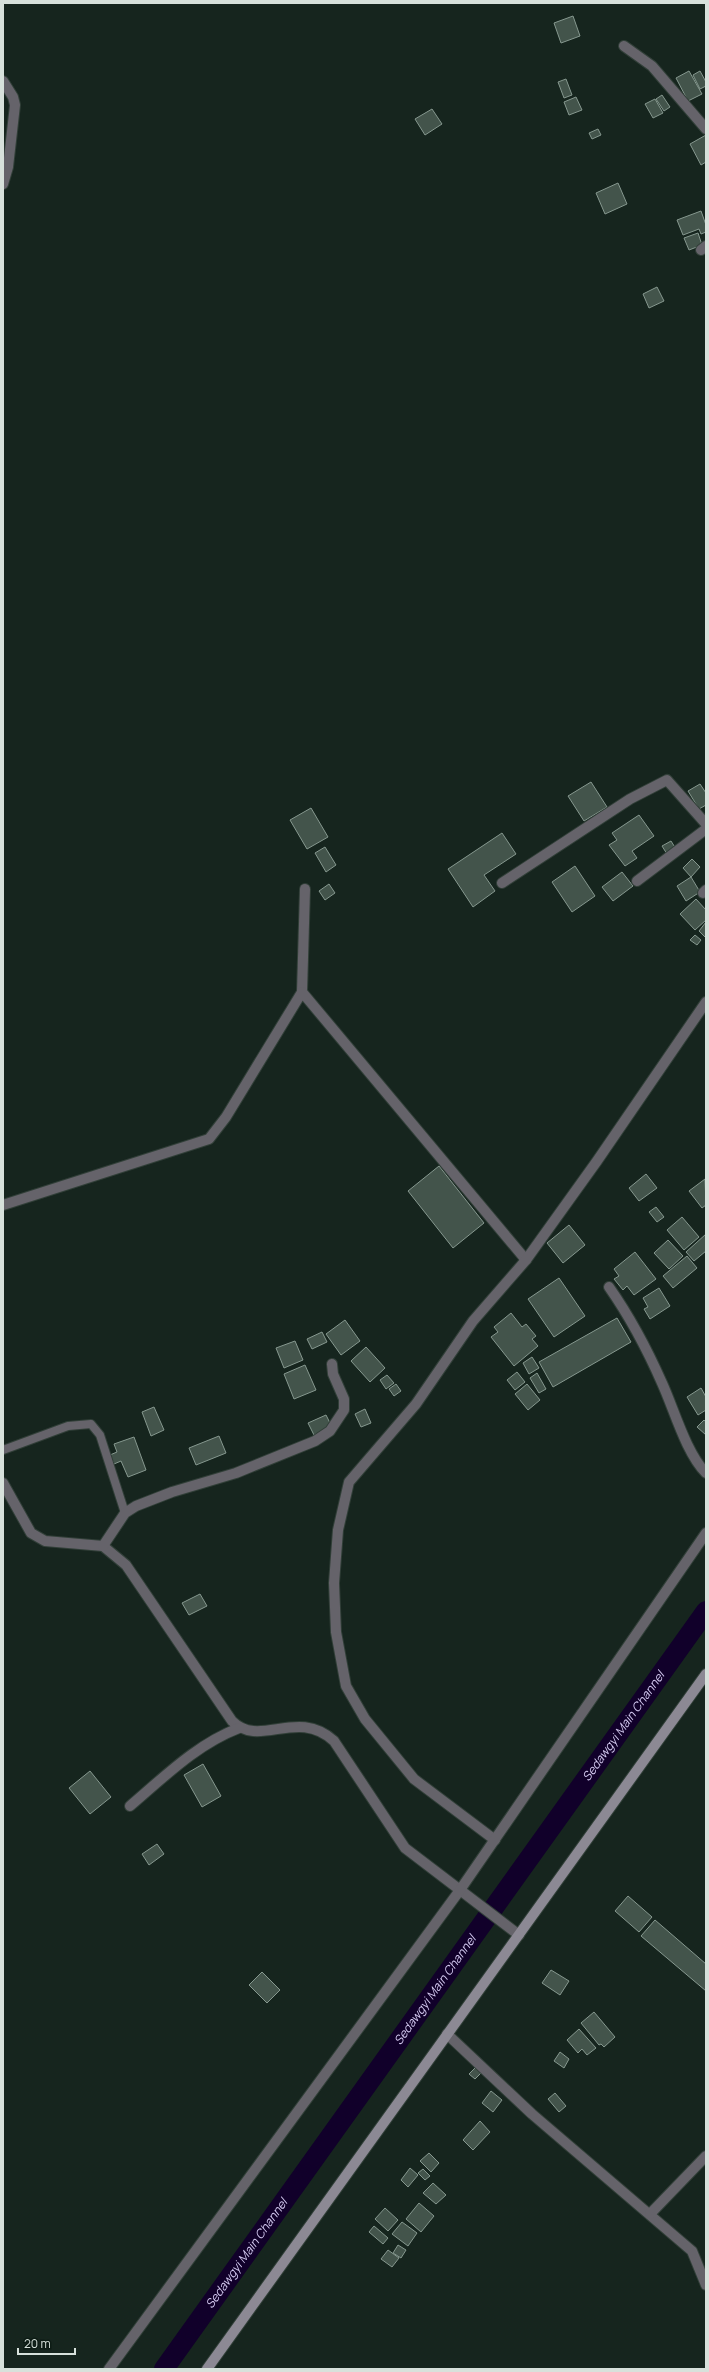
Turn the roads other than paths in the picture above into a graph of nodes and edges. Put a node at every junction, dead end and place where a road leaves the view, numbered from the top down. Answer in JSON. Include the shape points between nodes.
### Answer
{"nodes":[{"id":1,"x":624,"y":46,"type":"dead end"},
{"id":2,"x":3,"y":81,"type":"edge"},
{"id":3,"x":706,"y":129,"type":"edge"},
{"id":4,"x":3,"y":184,"type":"edge"},
{"id":5,"x":706,"y":824,"type":"edge"},
{"id":6,"x":706,"y":829,"type":"edge"},
{"id":7,"x":637,"y":881,"type":"dead end"},
{"id":8,"x":502,"y":883,"type":"dead end"},
{"id":9,"x":305,"y":888,"type":"dead end"},
{"id":10,"x":302,"y":992,"type":"junction"},
{"id":11,"x":706,"y":1002,"type":"edge"},
{"id":12,"x":3,"y":1205,"type":"edge"},
{"id":13,"x":526,"y":1260,"type":"junction"},
{"id":14,"x":609,"y":1286,"type":"dead end"},
{"id":15,"x":332,"y":1364,"type":"dead end"},
{"id":16,"x":3,"y":1450,"type":"edge"},
{"id":17,"x":706,"y":1473,"type":"edge"},
{"id":18,"x":3,"y":1483,"type":"edge"},
{"id":19,"x":125,"y":1513,"type":"junction"},
{"id":20,"x":706,"y":1533,"type":"edge"},
{"id":21,"x":103,"y":1546,"type":"junction"},
{"id":22,"x":706,"y":1674,"type":"edge"},
{"id":23,"x":239,"y":1728,"type":"junction"},
{"id":24,"x":130,"y":1806,"type":"dead end"},
{"id":25,"x":495,"y":1840,"type":"junction"},
{"id":26,"x":460,"y":1890,"type":"junction"},
{"id":27,"x":515,"y":1932,"type":"junction"},
{"id":28,"x":447,"y":2034,"type":"junction"},
{"id":29,"x":706,"y":2156,"type":"edge"},
{"id":30,"x":650,"y":2214,"type":"junction"},
{"id":31,"x":706,"y":2285,"type":"edge"},
{"id":32,"x":109,"y":2369,"type":"edge"},
{"id":33,"x":207,"y":2369,"type":"edge"}],
"edges":[{"from":1,"to":3,"type":"street","via":[[652,66]]},
{"from":2,"to":4,"type":"street","via":[[15,105],[8,167]]},
{"from":5,"to":8,"type":"street","via":[[667,780],[630,799]]},
{"from":6,"to":7,"type":"street"},
{"from":9,"to":10,"type":"street"},
{"from":10,"to":12,"type":"street","via":[[226,1117],[209,1139]]},
{"from":10,"to":13,"type":"street"},
{"from":11,"to":13,"type":"street"},
{"from":13,"to":25,"type":"street","via":[[473,1321],[416,1404],[349,1482],[338,1530],[334,1583],[336,1632],[346,1686],[365,1720],[414,1779]]},
{"from":14,"to":17,"type":"street","via":[[630,1317],[680,1426]]},
{"from":15,"to":19,"type":"street","via":[[344,1410],[330,1432],[308,1444],[236,1472],[172,1492]]},
{"from":16,"to":19,"type":"lane","via":[[68,1426],[91,1424],[100,1436]]},
{"from":18,"to":21,"type":"street","via":[[28,1530],[35,1535],[45,1540]]},
{"from":19,"to":21,"type":"street"},
{"from":20,"to":25,"type":"street"},
{"from":21,"to":23,"type":"street","via":[[126,1565]]},
{"from":22,"to":27,"type":"street"},
{"from":23,"to":24,"type":"street","via":[[220,1735],[203,1746]]},
{"from":23,"to":26,"type":"street","via":[[248,1732],[303,1726],[325,1732],[334,1741],[401,1844]]},
{"from":25,"to":26,"type":"street"},
{"from":26,"to":27,"type":"street"},
{"from":26,"to":32,"type":"street"},
{"from":27,"to":28,"type":"street"},
{"from":28,"to":30,"type":"street","via":[[532,2114]]},
{"from":28,"to":33,"type":"street"},
{"from":29,"to":30,"type":"street"},
{"from":30,"to":31,"type":"street","via":[[692,2251]]}]}
